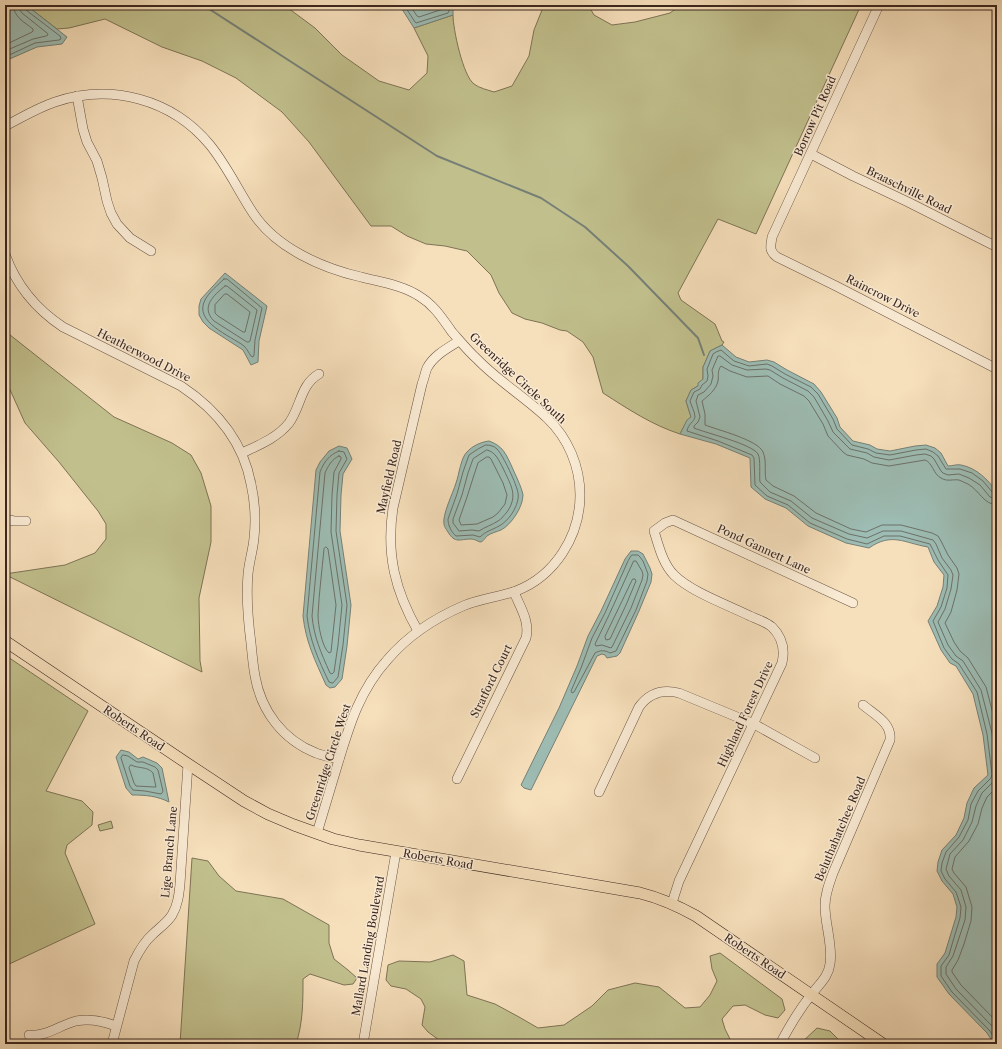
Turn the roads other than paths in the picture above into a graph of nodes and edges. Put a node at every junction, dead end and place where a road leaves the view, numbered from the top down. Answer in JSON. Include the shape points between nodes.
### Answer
{"nodes":[{"id":1,"x":879,"y":5,"type":"edge"},
{"id":2,"x":77,"y":96,"type":"junction"},
{"id":3,"x":5,"y":126,"type":"edge"},
{"id":4,"x":811,"y":154,"type":"junction"},
{"id":5,"x":772,"y":237,"type":"joint"},
{"id":6,"x":997,"y":247,"type":"edge"},
{"id":7,"x":151,"y":251,"type":"dead end"},
{"id":8,"x":5,"y":254,"type":"edge"},
{"id":9,"x":459,"y":341,"type":"junction"},
{"id":10,"x":997,"y":369,"type":"edge"},
{"id":11,"x":319,"y":374,"type":"dead end"},
{"id":12,"x":242,"y":453,"type":"junction"},
{"id":13,"x":5,"y":519,"type":"edge"},
{"id":14,"x":26,"y":520,"type":"dead end"},
{"id":15,"x":665,"y":523,"type":"joint"},
{"id":16,"x":514,"y":592,"type":"junction"},
{"id":17,"x":853,"y":603,"type":"dead end"},
{"id":18,"x":418,"y":631,"type":"junction"},
{"id":19,"x":5,"y":641,"type":"edge"},
{"id":20,"x":863,"y":705,"type":"dead end"},
{"id":21,"x":754,"y":724,"type":"junction"},
{"id":22,"x":815,"y":758,"type":"dead end"},
{"id":23,"x":339,"y":759,"type":"junction"},
{"id":24,"x":188,"y":764,"type":"junction"},
{"id":25,"x":457,"y":779,"type":"dead end"},
{"id":26,"x":599,"y":792,"type":"dead end"},
{"id":27,"x":317,"y":834,"type":"junction"},
{"id":28,"x":396,"y":852,"type":"junction"},
{"id":29,"x":672,"y":903,"type":"junction"},
{"id":30,"x":811,"y":994,"type":"junction"},
{"id":31,"x":116,"y":1026,"type":"junction"},
{"id":32,"x":29,"y":1035,"type":"dead end"},
{"id":33,"x":112,"y":1044,"type":"edge"},
{"id":34,"x":363,"y":1044,"type":"edge"},
{"id":35,"x":780,"y":1044,"type":"edge"},
{"id":36,"x":883,"y":1044,"type":"edge"}],
"edges":[{"from":1,"to":4,"type":"street","name":"Borrow Pit Road"},
{"from":2,"to":3,"type":"street","name":"Greenridge Circle South","via":[[40,107]]},
{"from":2,"to":7,"type":"street","via":[[83,129],[100,172],[111,213],[130,238]]},
{"from":2,"to":9,"type":"street","name":"Greenridge Circle South","via":[[129,96],[172,112],[195,129],[212,147],[254,215],[278,240],[294,251],[336,270],[405,288],[416,294],[432,306]]},
{"from":4,"to":5,"type":"street","name":"Borrow Pit Road"},
{"from":4,"to":6,"type":"street","name":"Braaschville Road"},
{"from":5,"to":10,"type":"street","name":"Raincrow Drive","via":[[770,247],[777,257]]},
{"from":8,"to":12,"type":"street","name":"Heatherwood Drive","via":[[22,289],[52,320],[169,379],[193,394],[224,425]]},
{"from":9,"to":16,"type":"street","name":"Greenridge Circle South","via":[[495,376],[557,428],[570,450],[578,474],[579,513],[566,548],[542,576]]},
{"from":9,"to":18,"type":"street","name":"Mayfield Road","via":[[436,356],[427,369],[393,508],[391,551],[395,576],[404,605]]},
{"from":11,"to":12,"type":"street","via":[[305,387],[294,415],[282,430],[266,442]]},
{"from":12,"to":23,"type":"street","name":"Heatherwood Drive","via":[[254,503],[254,539],[247,594],[258,690],[269,715],[286,735],[311,751]]},
{"from":13,"to":14,"type":"street"},
{"from":15,"to":17,"type":"street","name":"Pond Gannett Lane","via":[[673,520]]},
{"from":15,"to":21,"type":"street","name":"Highland Forest Drive","via":[[654,531],[661,553],[673,574],[689,587],[768,624],[781,640],[784,649],[782,663]]},
{"from":16,"to":18,"type":"street","name":"Greenridge Circle West","via":[[466,605]]},
{"from":16,"to":25,"type":"street","name":"Stratford Court","via":[[527,624],[526,638]]},
{"from":18,"to":23,"type":"street","name":"Greenridge Circle West","via":[[389,657],[362,695]]},
{"from":19,"to":24,"type":"main road","name":"Roberts Road"},
{"from":20,"to":30,"type":"street","name":"Beluthahatchee Road","via":[[888,726],[890,740],[828,886],[825,907],[830,964],[827,975]]},
{"from":21,"to":22,"type":"street"},
{"from":21,"to":26,"type":"street","via":[[679,693],[663,691],[648,697],[639,707]]},
{"from":21,"to":29,"type":"street","name":"Highland Forest Drive","via":[[679,881]]},
{"from":23,"to":27,"type":"street","name":"Greenridge Circle West"},
{"from":24,"to":27,"type":"main road","name":"Roberts Road","via":[[256,807]]},
{"from":24,"to":31,"type":"street","name":"Lige Branch Lane","via":[[179,896],[176,907],[169,920],[138,952]]},
{"from":27,"to":28,"type":"main road","name":"Roberts Road"},
{"from":28,"to":29,"type":"main road","name":"Roberts Road","via":[[640,893]]},
{"from":28,"to":34,"type":"street","name":"Mallard Landing Boulevard"},
{"from":29,"to":30,"type":"main road","name":"Roberts Road","via":[[696,916]]},
{"from":30,"to":35,"type":"street","name":"Beluthahatchee Road"},
{"from":30,"to":36,"type":"main road","name":"Roberts Road"},
{"from":31,"to":32,"type":"street","via":[[102,1021],[84,1020],[42,1035]]},
{"from":31,"to":33,"type":"street","name":"Lige Branch Lane"}]}
